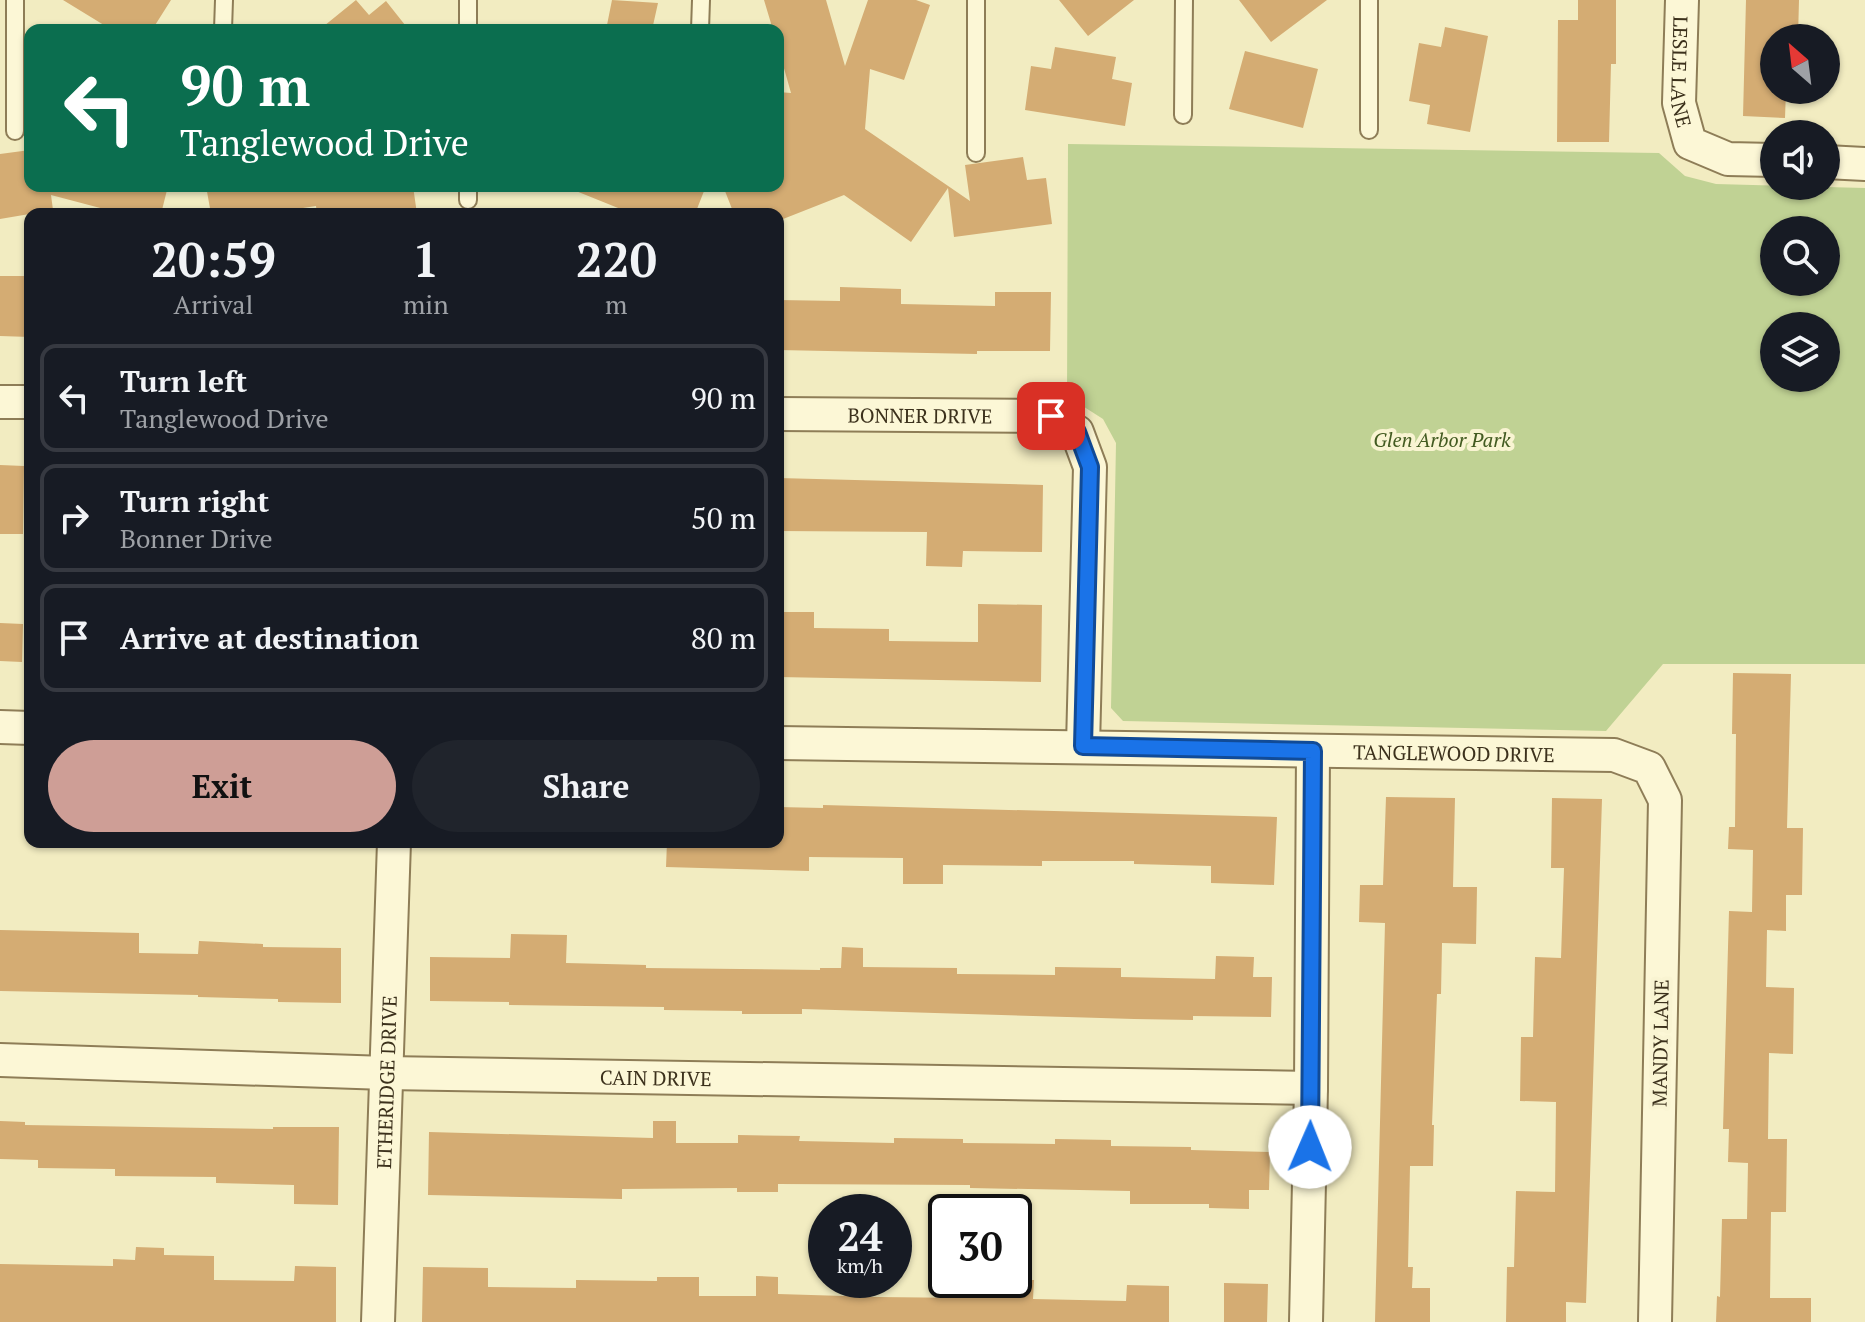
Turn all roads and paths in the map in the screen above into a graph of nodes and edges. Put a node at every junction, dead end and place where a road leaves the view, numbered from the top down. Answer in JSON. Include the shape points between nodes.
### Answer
{"nodes":[{"id":1,"x":15,"y":0,"type":"edge"},
{"id":2,"x":224,"y":0,"type":"edge"},
{"id":3,"x":468,"y":0,"type":"edge"},
{"id":4,"x":701,"y":0,"type":"edge"},
{"id":5,"x":976,"y":0,"type":"edge"},
{"id":6,"x":1184,"y":0,"type":"edge"},
{"id":7,"x":1369,"y":0,"type":"edge"},
{"id":8,"x":1682,"y":0,"type":"edge"},
{"id":9,"x":223,"y":24,"type":"edge"},
{"id":10,"x":468,"y":24,"type":"edge"},
{"id":11,"x":700,"y":24,"type":"edge"},
{"id":12,"x":1183,"y":115,"type":"dead end"},
{"id":13,"x":1369,"y":130,"type":"dead end"},
{"id":14,"x":15,"y":131,"type":"dead end"},
{"id":15,"x":976,"y":153,"type":"dead end"},
{"id":16,"x":1760,"y":160,"type":"edge"},
{"id":17,"x":1840,"y":163,"type":"edge"},
{"id":18,"x":1865,"y":164,"type":"edge"},
{"id":19,"x":0,"y":402,"type":"edge"},
{"id":20,"x":24,"y":402,"type":"edge"},
{"id":21,"x":784,"y":414,"type":"edge"},
{"id":22,"x":0,"y":727,"type":"edge"},
{"id":23,"x":24,"y":728,"type":"edge"},
{"id":24,"x":784,"y":743,"type":"edge"},
{"id":25,"x":1083,"y":746,"type":"junction"},
{"id":26,"x":1313,"y":751,"type":"junction"},
{"id":27,"x":1649,"y":768,"type":"joint"},
{"id":28,"x":394,"y":848,"type":"edge"},
{"id":29,"x":0,"y":1060,"type":"edge"},
{"id":30,"x":386,"y":1073,"type":"junction"},
{"id":31,"x":1311,"y":1088,"type":"junction"},
{"id":32,"x":378,"y":1322,"type":"edge"},
{"id":33,"x":1306,"y":1322,"type":"edge"},
{"id":34,"x":1655,"y":1322,"type":"edge"}],
"edges":[{"from":1,"to":14,"type":"lane"},
{"from":2,"to":9,"type":"lane"},
{"from":3,"to":10,"type":"lane"},
{"from":4,"to":11,"type":"lane"},
{"from":5,"to":15,"type":"lane"},
{"from":6,"to":12,"type":"lane"},
{"from":7,"to":13,"type":"lane"},
{"from":8,"to":16,"type":"street","name":"LESLE LANE","via":[[1679,103],[1690,143],[1728,159]]},
{"from":17,"to":18,"type":"street"},
{"from":19,"to":20,"type":"street"},
{"from":21,"to":25,"type":"street","name":"BONNER DRIVE","via":[[1051,416],[1077,432],[1090,467]]},
{"from":22,"to":23,"type":"street"},
{"from":24,"to":25,"type":"street","name":"TANGLEWOOD DRIVE"},
{"from":25,"to":26,"type":"street","name":"TANGLEWOOD DRIVE"},
{"from":26,"to":27,"type":"street","name":"TANGLEWOOD DRIVE","via":[[1614,755]]},
{"from":26,"to":31,"type":"street"},
{"from":27,"to":34,"type":"street","name":"MANDY LANE","via":[[1665,800]]},
{"from":28,"to":30,"type":"street","name":"ETHERIDGE DRIVE"},
{"from":29,"to":30,"type":"street","name":"CAIN DRIVE"},
{"from":30,"to":31,"type":"street","name":"CAIN DRIVE"},
{"from":30,"to":32,"type":"street","name":"ETHERIDGE DRIVE"},
{"from":31,"to":33,"type":"street"}]}
